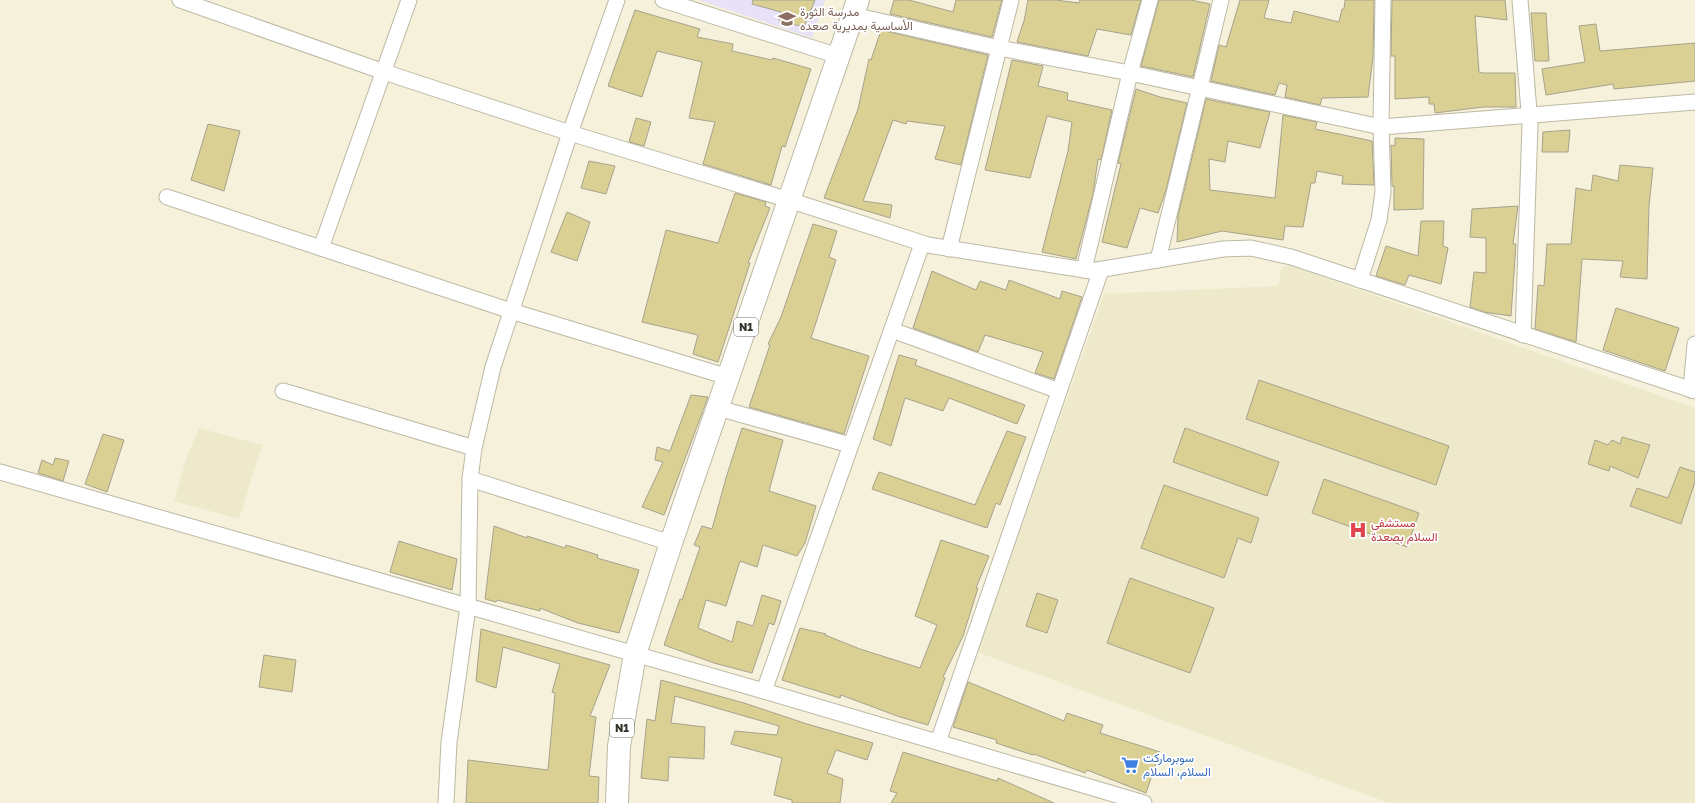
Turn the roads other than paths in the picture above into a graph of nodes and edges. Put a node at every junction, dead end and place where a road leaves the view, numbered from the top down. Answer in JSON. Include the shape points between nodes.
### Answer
{"nodes":[{"id":1,"x":180,"y":0,"type":"edge"},
{"id":2,"x":409,"y":0,"type":"edge"},
{"id":3,"x":617,"y":0,"type":"edge"},
{"id":4,"x":663,"y":0,"type":"edge"},
{"id":5,"x":1011,"y":0,"type":"edge"},
{"id":6,"x":1150,"y":0,"type":"edge"},
{"id":7,"x":1221,"y":0,"type":"edge"},
{"id":8,"x":1383,"y":0,"type":"edge"},
{"id":9,"x":1520,"y":0,"type":"edge"},
{"id":10,"x":856,"y":8,"type":"edge"},
{"id":11,"x":999,"y":48,"type":"junction"},
{"id":12,"x":838,"y":56,"type":"junction"},
{"id":13,"x":384,"y":72,"type":"junction"},
{"id":14,"x":1130,"y":72,"type":"junction"},
{"id":15,"x":1200,"y":88,"type":"junction"},
{"id":16,"x":1695,"y":102,"type":"edge"},
{"id":17,"x":1529,"y":114,"type":"junction"},
{"id":18,"x":1381,"y":127,"type":"junction"},
{"id":19,"x":570,"y":133,"type":"junction"},
{"id":20,"x":167,"y":197,"type":"dead end"},
{"id":21,"x":789,"y":200,"type":"junction"},
{"id":22,"x":922,"y":244,"type":"junction"},
{"id":23,"x":321,"y":248,"type":"junction"},
{"id":24,"x":950,"y":249,"type":"junction"},
{"id":25,"x":1158,"y":260,"type":"junction"},
{"id":26,"x":1084,"y":270,"type":"junction"},
{"id":27,"x":1101,"y":270,"type":"junction"},
{"id":28,"x":1360,"y":280,"type":"junction"},
{"id":29,"x":511,"y":311,"type":"junction"},
{"id":30,"x":892,"y":330,"type":"junction"},
{"id":31,"x":1523,"y":335,"type":"junction"},
{"id":32,"x":1695,"y":344,"type":"edge"},
{"id":33,"x":728,"y":377,"type":"junction"},
{"id":34,"x":283,"y":391,"type":"dead end"},
{"id":35,"x":1059,"y":391,"type":"junction"},
{"id":36,"x":1693,"y":391,"type":"edge"},
{"id":37,"x":718,"y":408,"type":"junction"},
{"id":38,"x":850,"y":445,"type":"junction"},
{"id":39,"x":474,"y":448,"type":"junction"},
{"id":40,"x":0,"y":472,"type":"edge"},
{"id":41,"x":470,"y":479,"type":"junction"},
{"id":42,"x":671,"y":543,"type":"junction"},
{"id":43,"x":468,"y":607,"type":"junction"},
{"id":44,"x":634,"y":654,"type":"junction"},
{"id":45,"x":764,"y":691,"type":"junction"},
{"id":46,"x":938,"y":742,"type":"junction"},
{"id":47,"x":446,"y":803,"type":"edge"},
{"id":48,"x":617,"y":803,"type":"edge"},
{"id":49,"x":1144,"y":803,"type":"edge"}],
"edges":[{"from":1,"to":13,"type":"street"},
{"from":2,"to":13,"type":"street"},
{"from":3,"to":19,"type":"street"},
{"from":4,"to":12,"type":"street"},
{"from":5,"to":11,"type":"street"},
{"from":6,"to":14,"type":"street"},
{"from":7,"to":15,"type":"street"},
{"from":8,"to":18,"type":"street"},
{"from":9,"to":17,"type":"street"},
{"from":10,"to":11,"type":"street"},
{"from":10,"to":12,"type":"highway","number":"N1"},
{"from":11,"to":14,"type":"street"},
{"from":11,"to":24,"type":"street"},
{"from":12,"to":21,"type":"highway","number":"N1"},
{"from":13,"to":19,"type":"street"},
{"from":13,"to":23,"type":"street"},
{"from":14,"to":15,"type":"street"},
{"from":14,"to":26,"type":"street"},
{"from":15,"to":18,"type":"street"},
{"from":15,"to":25,"type":"street"},
{"from":16,"to":17,"type":"street"},
{"from":17,"to":18,"type":"street"},
{"from":17,"to":31,"type":"street"},
{"from":18,"to":28,"type":"street","via":[[1382,205]]},
{"from":19,"to":21,"type":"street"},
{"from":19,"to":29,"type":"street"},
{"from":20,"to":23,"type":"street"},
{"from":21,"to":22,"type":"street"},
{"from":21,"to":33,"type":"highway","number":"N1"},
{"from":22,"to":24,"type":"street"},
{"from":22,"to":30,"type":"street"},
{"from":23,"to":29,"type":"street"},
{"from":24,"to":26,"type":"street"},
{"from":25,"to":27,"type":"street"},
{"from":25,"to":28,"type":"street","via":[[1223,249],[1251,248],[1291,257]]},
{"from":26,"to":27,"type":"street"},
{"from":27,"to":35,"type":"street"},
{"from":28,"to":31,"type":"street"},
{"from":29,"to":33,"type":"street"},
{"from":29,"to":39,"type":"street","via":[[493,367]]},
{"from":30,"to":35,"type":"street"},
{"from":30,"to":38,"type":"street"},
{"from":31,"to":36,"type":"street"},
{"from":32,"to":36,"type":"street"},
{"from":33,"to":37,"type":"highway","number":"N1"},
{"from":34,"to":39,"type":"street"},
{"from":35,"to":46,"type":"street"},
{"from":37,"to":38,"type":"street"},
{"from":37,"to":42,"type":"highway","number":"N1"},
{"from":38,"to":45,"type":"street"},
{"from":39,"to":41,"type":"street"},
{"from":40,"to":43,"type":"street"},
{"from":41,"to":42,"type":"street"},
{"from":41,"to":43,"type":"street"},
{"from":42,"to":44,"type":"highway","number":"N1"},
{"from":43,"to":44,"type":"street"},
{"from":43,"to":47,"type":"street","via":[[450,742]]},
{"from":44,"to":45,"type":"street"},
{"from":44,"to":48,"type":"highway","number":"N1","via":[[619,746]]},
{"from":45,"to":46,"type":"street"},
{"from":46,"to":49,"type":"street"}]}
